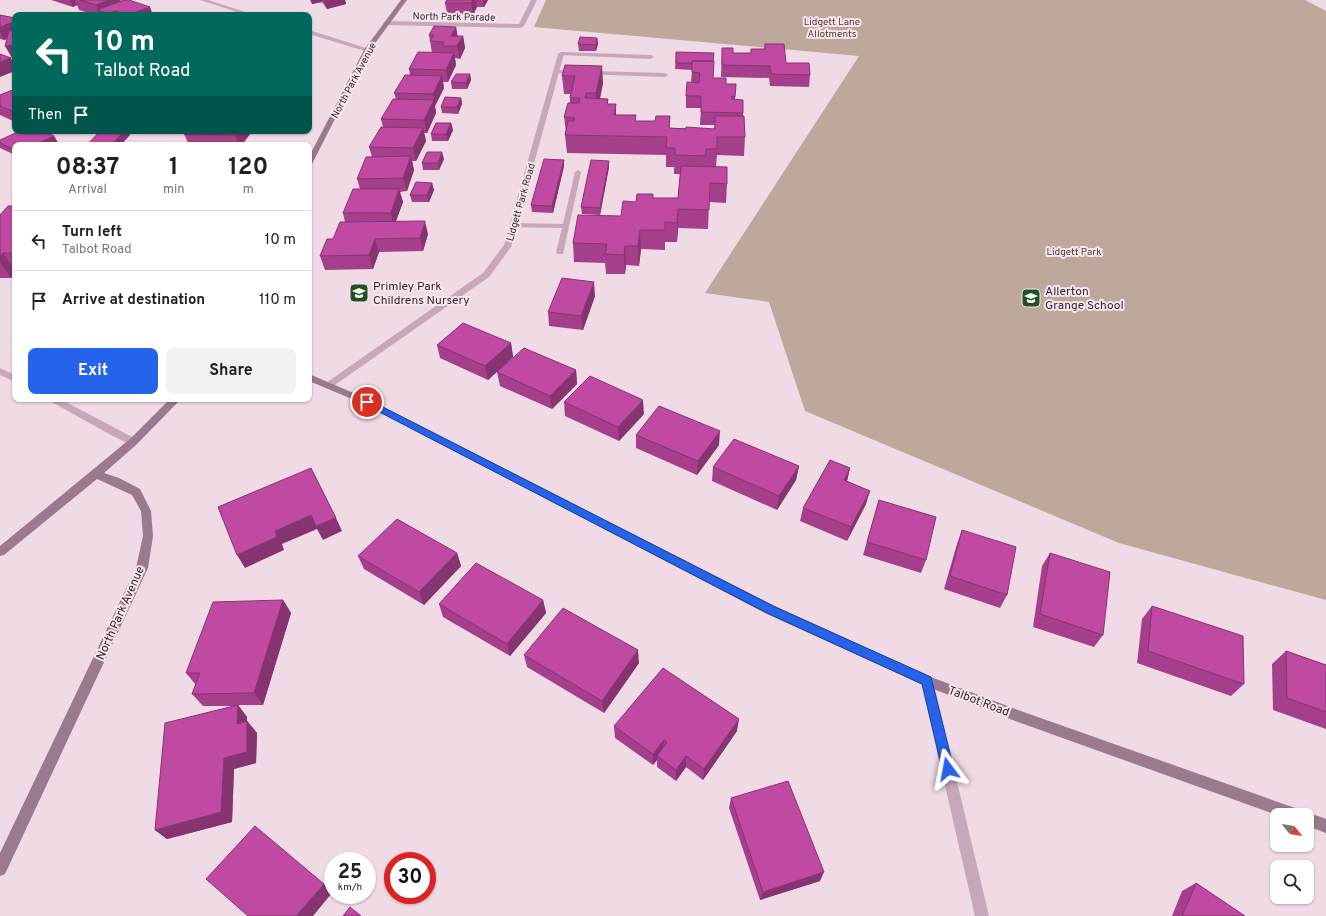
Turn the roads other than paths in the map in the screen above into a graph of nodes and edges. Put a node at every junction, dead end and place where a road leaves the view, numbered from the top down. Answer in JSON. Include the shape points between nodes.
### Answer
{"nodes":[{"id":1,"x":203,"y":0,"type":"edge"},
{"id":2,"x":404,"y":0,"type":"edge"},
{"id":3,"x":534,"y":0,"type":"edge"},
{"id":4,"x":242,"y":12,"type":"edge"},
{"id":5,"x":386,"y":23,"type":"junction"},
{"id":6,"x":312,"y":33,"type":"edge"},
{"id":7,"x":367,"y":50,"type":"junction"},
{"id":8,"x":651,"y":57,"type":"dead end"},
{"id":9,"x":556,"y":72,"type":"junction"},
{"id":10,"x":665,"y":75,"type":"dead end"},
{"id":11,"x":312,"y":154,"type":"edge"},
{"id":12,"x":578,"y":172,"type":"dead end"},
{"id":13,"x":513,"y":225,"type":"junction"},
{"id":14,"x":565,"y":226,"type":"junction"},
{"id":15,"x":560,"y":252,"type":"dead end"},
{"id":16,"x":0,"y":370,"type":"edge"},
{"id":17,"x":12,"y":377,"type":"edge"},
{"id":18,"x":312,"y":378,"type":"edge"},
{"id":19,"x":329,"y":385,"type":"junction"},
{"id":20,"x":58,"y":402,"type":"edge"},
{"id":21,"x":173,"y":402,"type":"edge"},
{"id":22,"x":133,"y":442,"type":"junction"},
{"id":23,"x":96,"y":474,"type":"junction"},
{"id":24,"x":0,"y":552,"type":"edge"},
{"id":25,"x":927,"y":681,"type":"junction"},
{"id":26,"x":1275,"y":808,"type":"edge"},
{"id":27,"x":1314,"y":822,"type":"edge"},
{"id":28,"x":1326,"y":826,"type":"edge"},
{"id":29,"x":0,"y":869,"type":"edge"},
{"id":30,"x":982,"y":916,"type":"edge"}],
"edges":[{"from":1,"to":4,"type":"street"},
{"from":2,"to":5,"type":"street","name":"North Park Avenue"},
{"from":3,"to":5,"type":"street","name":"North Park Parade","via":[[521,26]]},
{"from":5,"to":7,"type":"street","name":"North Park Avenue"},
{"from":6,"to":7,"type":"street"},
{"from":7,"to":11,"type":"street","name":"North Park Avenue"},
{"from":8,"to":9,"type":"street","name":"Lidgett Park Road","via":[[561,54]]},
{"from":9,"to":10,"type":"street"},
{"from":9,"to":13,"type":"street","name":"Lidgett Park Road"},
{"from":12,"to":14,"type":"street"},
{"from":13,"to":14,"type":"street"},
{"from":13,"to":19,"type":"street","name":"Lidgett Park Road","via":[[508,245],[486,275]]},
{"from":14,"to":15,"type":"street"},
{"from":16,"to":17,"type":"street"},
{"from":18,"to":19,"type":"street","name":"Talbot Road"},
{"from":19,"to":25,"type":"street","name":"Talbot Road","via":[[367,402],[771,610]]},
{"from":20,"to":22,"type":"street"},
{"from":21,"to":22,"type":"street"},
{"from":22,"to":23,"type":"street"},
{"from":23,"to":24,"type":"street"},
{"from":23,"to":29,"type":"street","name":"North Park Avenue","via":[[136,492],[146,511],[148,536],[142,568]]},
{"from":25,"to":26,"type":"street","name":"Talbot Road"},
{"from":25,"to":30,"type":"street"},
{"from":27,"to":28,"type":"street"}]}
